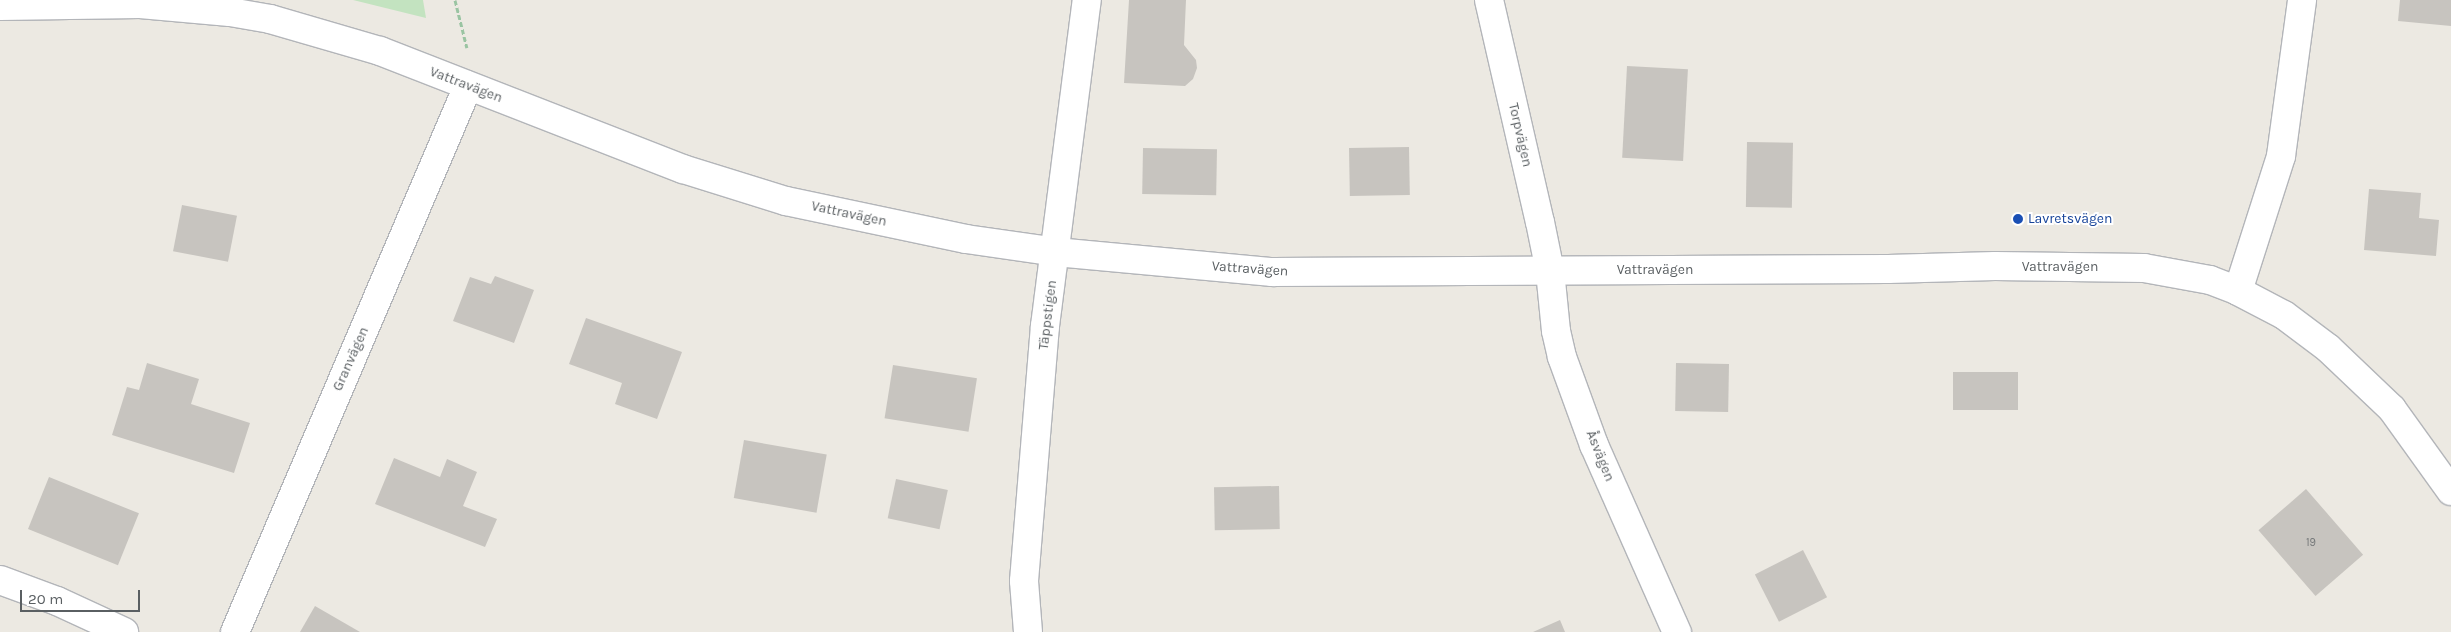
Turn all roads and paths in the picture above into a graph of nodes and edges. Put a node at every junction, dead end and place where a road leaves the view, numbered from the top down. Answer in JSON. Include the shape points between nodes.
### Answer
{"nodes":[{"id":1,"x":455,"y":0,"type":"edge"},
{"id":2,"x":1086,"y":0,"type":"edge"},
{"id":3,"x":1489,"y":0,"type":"edge"},
{"id":4,"x":2302,"y":0,"type":"edge"},
{"id":5,"x":0,"y":6,"type":"edge"},
{"id":6,"x":468,"y":86,"type":"junction"},
{"id":7,"x":1056,"y":252,"type":"junction"},
{"id":8,"x":1550,"y":271,"type":"junction"},
{"id":9,"x":2238,"y":292,"type":"junction"},
{"id":10,"x":2451,"y":491,"type":"edge"},
{"id":11,"x":0,"y":580,"type":"edge"},
{"id":12,"x":124,"y":632,"type":"edge"},
{"id":13,"x":235,"y":632,"type":"edge"},
{"id":14,"x":1028,"y":632,"type":"edge"},
{"id":15,"x":1677,"y":632,"type":"edge"}],
"edges":[{"from":1,"to":6,"type":"path","via":[[469,55]]},
{"from":2,"to":7,"type":"street","name":"Täppstigen"},
{"from":3,"to":8,"type":"street","name":"Torpvägen"},
{"from":4,"to":9,"type":"street","via":[[2281,156]]},
{"from":5,"to":6,"type":"street","name":"Vattravägen","via":[[140,4],[270,18],[380,51]]},
{"from":6,"to":7,"type":"street","name":"Vattravägen","via":[[683,169],[786,201],[966,239]]},
{"from":6,"to":13,"type":"street","name":"Granvägen"},
{"from":7,"to":8,"type":"street","name":"Vattravägen","via":[[1272,272]]},
{"from":7,"to":14,"type":"street","name":"Täppstigen","via":[[1045,326],[1024,581]]},
{"from":8,"to":9,"type":"street","name":"Vattravägen","via":[[1994,266],[2144,268],[2210,280]]},
{"from":8,"to":15,"type":"street","name":"Åsvägen","via":[[1562,357],[1594,445]]},
{"from":9,"to":10,"type":"street","name":"Vattravägen","via":[[2284,315],[2328,348],[2392,409]]},
{"from":11,"to":12,"type":"street","via":[[57,601]]}]}
